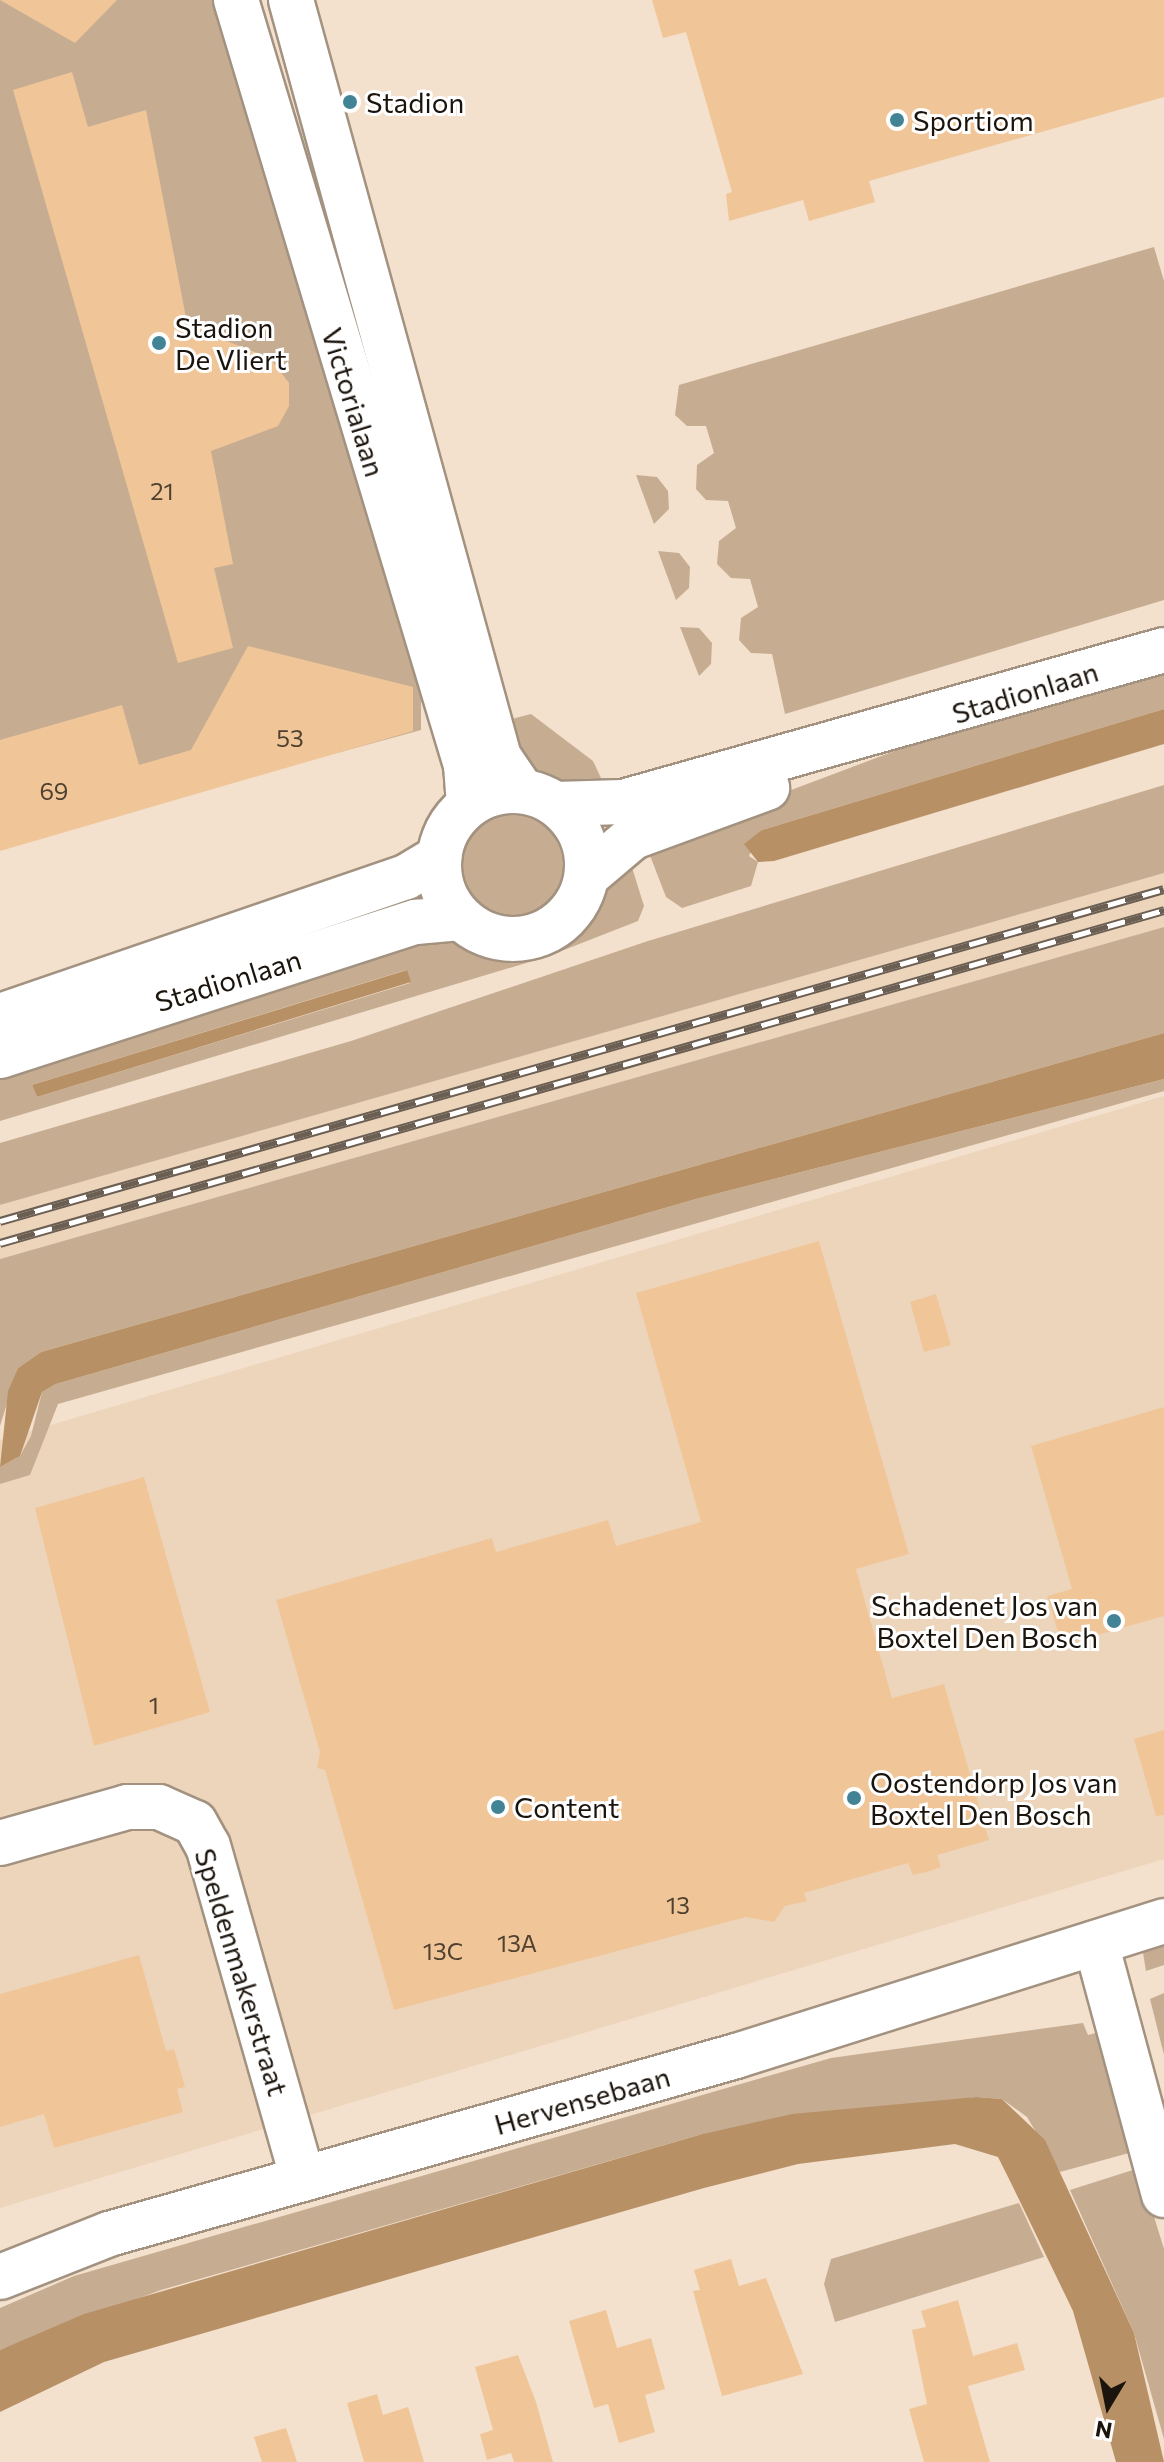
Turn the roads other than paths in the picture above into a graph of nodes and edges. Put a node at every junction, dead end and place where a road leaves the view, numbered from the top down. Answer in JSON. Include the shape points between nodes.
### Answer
{"nodes":[{"id":1,"x":236,"y":0,"type":"edge"},
{"id":2,"x":291,"y":0,"type":"edge"},
{"id":3,"x":1164,"y":650,"type":"edge"},
{"id":4,"x":886,"y":734,"type":"junction"},
{"id":5,"x":539,"y":798,"type":"junction"},
{"id":6,"x":469,"y":805,"type":"junction"},
{"id":7,"x":439,"y":857,"type":"junction"},
{"id":8,"x":587,"y":876,"type":"junction"},
{"id":9,"x":460,"y":918,"type":"junction"},
{"id":10,"x":0,"y":1016,"type":"edge"},
{"id":11,"x":0,"y":1056,"type":"edge"},
{"id":12,"x":0,"y":1843,"type":"edge"},
{"id":13,"x":1164,"y":1921,"type":"edge"},
{"id":14,"x":1096,"y":1943,"type":"junction"},
{"id":15,"x":303,"y":2179,"type":"junction"},
{"id":16,"x":1164,"y":2195,"type":"edge"},
{"id":17,"x":0,"y":2277,"type":"edge"}],
"edges":[{"from":1,"to":6,"type":"street","name":"Victorialaan","via":[[466,765]]},
{"from":2,"to":5,"type":"street","name":"Victorialaan","via":[[499,757]]},
{"from":3,"to":4,"type":"street","name":"Stadionlaan"},
{"from":4,"to":5,"type":"street","name":"Stadionlaan","via":[[811,747],[623,802]]},
{"from":4,"to":8,"type":"street","name":"Stadionlaan","via":[[818,769],[633,837]]},
{"from":5,"to":6,"type":"street"},
{"from":5,"to":8,"type":"street","via":[[586,849]]},
{"from":6,"to":7,"type":"street","via":[[448,827]]},
{"from":7,"to":9,"type":"street","via":[[439,879]]},
{"from":7,"to":10,"type":"street","name":"Stadionlaan","via":[[406,877]]},
{"from":8,"to":9,"type":"street","via":[[566,918],[525,939],[501,939]]},
{"from":9,"to":11,"type":"street","name":"Stadionlaan","via":[[402,926]]},
{"from":12,"to":15,"type":"street","name":"Speldenmakerstraat","via":[[127,1807],[159,1807],[195,1823],[208,1846]]},
{"from":13,"to":14,"type":"street","name":"Hervensebaan"},
{"from":14,"to":15,"type":"street","name":"Hervensebaan","via":[[736,2056]]},
{"from":14,"to":16,"type":"street"},
{"from":15,"to":17,"type":"street","name":"Hervensebaan","via":[[109,2234]]}]}
